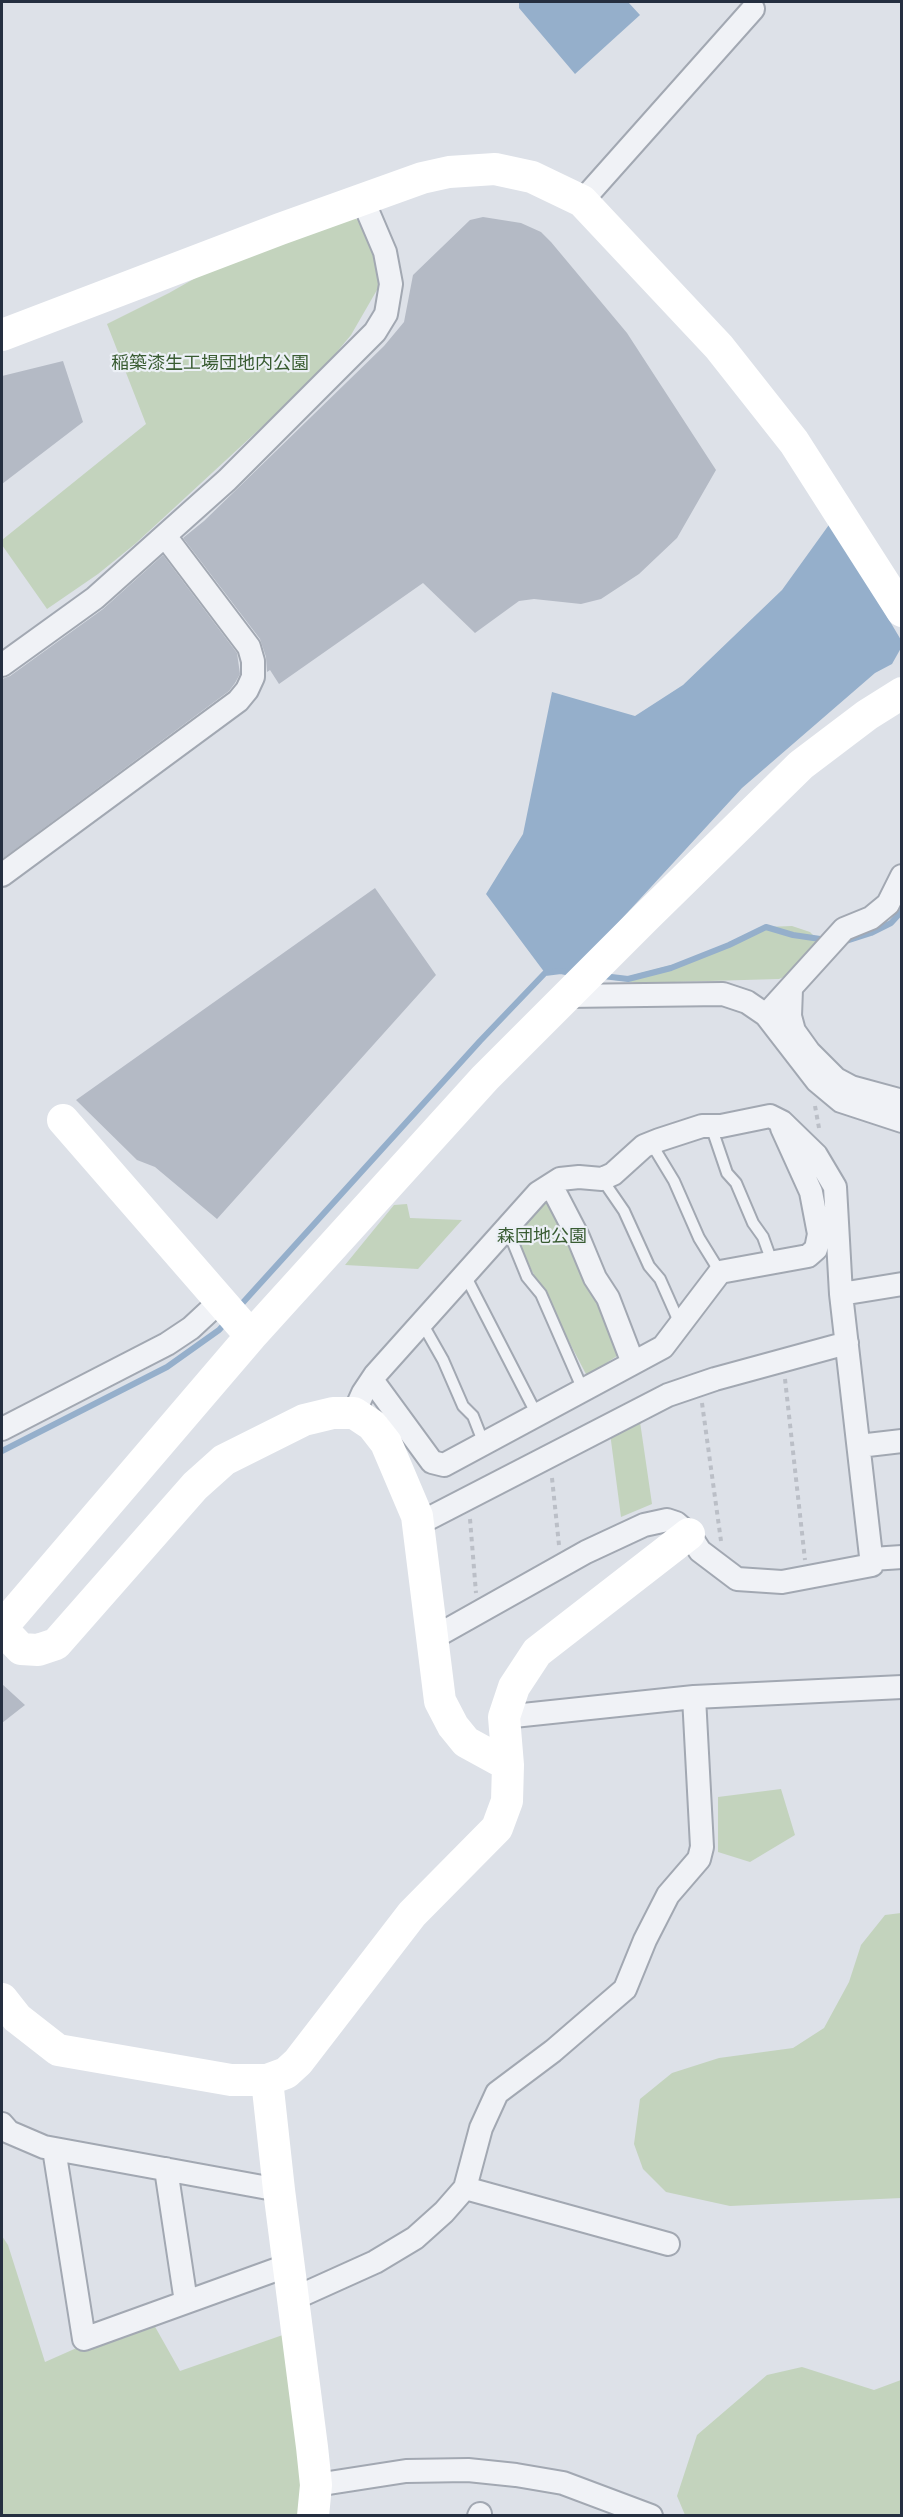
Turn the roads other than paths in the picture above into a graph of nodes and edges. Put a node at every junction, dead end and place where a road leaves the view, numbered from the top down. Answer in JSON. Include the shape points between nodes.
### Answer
{"nodes":[{"id":1,"x":753,"y":9,"type":"dead end"},
{"id":2,"x":362,"y":198,"type":"junction"},
{"id":3,"x":582,"y":201,"type":"junction"},
{"id":4,"x":2,"y":335,"type":"edge"},
{"id":5,"x":165,"y":536,"type":"junction"},
{"id":6,"x":902,"y":611,"type":"edge"},
{"id":7,"x":2,"y":665,"type":"edge"},
{"id":8,"x":902,"y":693,"type":"edge"},
{"id":9,"x":2,"y":876,"type":"edge"},
{"id":10,"x":902,"y":876,"type":"edge"},
{"id":11,"x":791,"y":989,"type":"junction"},
{"id":12,"x":572,"y":991,"type":"junction"},
{"id":13,"x":766,"y":1015,"type":"junction"},
{"id":14,"x":902,"y":1101,"type":"edge"},
{"id":15,"x":63,"y":1120,"type":"dead end"},
{"id":16,"x":902,"y":1121,"type":"edge"},
{"id":17,"x":782,"y":1122,"type":"junction"},
{"id":18,"x":711,"y":1126,"type":"junction"},
{"id":19,"x":651,"y":1143,"type":"junction"},
{"id":20,"x":603,"y":1179,"type":"junction"},
{"id":21,"x":551,"y":1185,"type":"junction"},
{"id":22,"x":507,"y":1228,"type":"junction"},
{"id":23,"x":772,"y":1262,"type":"junction"},
{"id":24,"x":720,"y":1272,"type":"junction"},
{"id":25,"x":465,"y":1275,"type":"junction"},
{"id":26,"x":902,"y":1284,"type":"edge"},
{"id":27,"x":841,"y":1294,"type":"junction"},
{"id":28,"x":219,"y":1302,"type":"junction"},
{"id":29,"x":422,"y":1323,"type":"junction"},
{"id":30,"x":680,"y":1324,"type":"junction"},
{"id":31,"x":250,"y":1336,"type":"junction"},
{"id":32,"x":847,"y":1343,"type":"junction"},
{"id":33,"x":633,"y":1363,"type":"junction"},
{"id":34,"x":372,"y":1380,"type":"junction"},
{"id":35,"x":583,"y":1390,"type":"junction"},
{"id":36,"x":354,"y":1413,"type":"junction"},
{"id":37,"x":537,"y":1415,"type":"junction"},
{"id":38,"x":2,"y":1429,"type":"edge"},
{"id":39,"x":902,"y":1441,"type":"edge"},
{"id":40,"x":484,"y":1444,"type":"junction"},
{"id":41,"x":859,"y":1446,"type":"junction"},
{"id":42,"x":418,"y":1524,"type":"junction"},
{"id":43,"x":688,"y":1534,"type":"junction"},
{"id":44,"x":902,"y":1557,"type":"edge"},
{"id":45,"x":872,"y":1559,"type":"junction"},
{"id":46,"x":2,"y":1628,"type":"edge"},
{"id":47,"x":433,"y":1638,"type":"junction"},
{"id":48,"x":902,"y":1687,"type":"edge"},
{"id":49,"x":694,"y":1697,"type":"junction"},
{"id":50,"x":504,"y":1717,"type":"junction"},
{"id":51,"x":508,"y":1765,"type":"junction"},
{"id":52,"x":2,"y":1999,"type":"edge"},
{"id":53,"x":267,"y":2080,"type":"junction"},
{"id":54,"x":2,"y":2124,"type":"edge"},
{"id":55,"x":54,"y":2149,"type":"junction"},
{"id":56,"x":166,"y":2169,"type":"junction"},
{"id":57,"x":465,"y":2188,"type":"junction"},
{"id":58,"x":279,"y":2190,"type":"junction"},
{"id":59,"x":668,"y":2244,"type":"dead end"},
{"id":60,"x":289,"y":2265,"type":"junction"},
{"id":61,"x":293,"y":2299,"type":"junction"},
{"id":62,"x":186,"y":2302,"type":"junction"},
{"id":63,"x":314,"y":2500,"type":"edge"},
{"id":64,"x":651,"y":2516,"type":"edge"}],
"edges":[{"from":1,"to":3,"type":"street"},
{"from":2,"to":3,"type":"street","via":[[431,176],[495,169],[532,177]]},
{"from":2,"to":4,"type":"street"},
{"from":2,"to":5,"type":"street","via":[[385,252],[391,284],[386,314],[375,332]]},
{"from":3,"to":6,"type":"street","via":[[719,347],[787,434]]},
{"from":5,"to":7,"type":"street","via":[[94,598]]},
{"from":5,"to":9,"type":"street","via":[[249,647],[253,676],[247,690],[238,701]]},
{"from":8,"to":12,"type":"street","via":[[801,765]]},
{"from":10,"to":11,"type":"street","via":[[888,904],[871,918],[844,929]]},
{"from":11,"to":13,"type":"street"},
{"from":11,"to":14,"type":"street","via":[[794,1030],[822,1066],[851,1087]]},
{"from":12,"to":13,"type":"street","via":[[723,994],[747,1002]]},
{"from":12,"to":31,"type":"street","via":[[486,1078]]},
{"from":13,"to":16,"type":"street","via":[[817,1081],[841,1101]]},
{"from":15,"to":28,"type":"street"},
{"from":17,"to":18,"type":"street","via":[[770,1116]]},
{"from":17,"to":23,"type":"street","via":[[782,1132],[811,1192],[819,1234],[816,1250],[808,1256]]},
{"from":17,"to":27,"type":"street","via":[[816,1155],[835,1187]]},
{"from":18,"to":19,"type":"street"},
{"from":18,"to":23,"type":"lane","via":[[727,1173],[736,1183]]},
{"from":19,"to":20,"type":"street"},
{"from":19,"to":24,"type":"lane"},
{"from":20,"to":21,"type":"street","via":[[560,1179]]},
{"from":20,"to":30,"type":"lane","via":[[624,1211]]},
{"from":21,"to":22,"type":"street","via":[[538,1193]]},
{"from":21,"to":33,"type":"street","via":[[608,1298]]},
{"from":22,"to":25,"type":"street"},
{"from":22,"to":35,"type":"lane"},
{"from":23,"to":24,"type":"street"},
{"from":24,"to":30,"type":"street"},
{"from":25,"to":29,"type":"street"},
{"from":25,"to":37,"type":"lane"},
{"from":26,"to":27,"type":"street"},
{"from":27,"to":32,"type":"street"},
{"from":28,"to":31,"type":"street"},
{"from":28,"to":38,"type":"street","via":[[167,1344]]},
{"from":29,"to":34,"type":"street"},
{"from":29,"to":40,"type":"lane"},
{"from":30,"to":33,"type":"street","via":[[663,1347]]},
{"from":31,"to":46,"type":"street"},
{"from":32,"to":41,"type":"street"},
{"from":32,"to":42,"type":"street","via":[[668,1395]]},
{"from":33,"to":35,"type":"street"},
{"from":34,"to":36,"type":"street"},
{"from":34,"to":40,"type":"street","via":[[432,1462],[444,1465]]},
{"from":35,"to":37,"type":"street"},
{"from":36,"to":42,"type":"street","via":[[372,1425],[386,1443]]},
{"from":36,"to":46,"type":"street","via":[[304,1420],[224,1460],[195,1486],[56,1644],[38,1650],[21,1649]]},
{"from":37,"to":40,"type":"street"},
{"from":39,"to":41,"type":"street"},
{"from":41,"to":45,"type":"street"},
{"from":42,"to":47,"type":"street"},
{"from":43,"to":45,"type":"street","via":[[700,1551],[737,1579],[782,1582],[872,1566]]},
{"from":43,"to":47,"type":"street","via":[[676,1522],[667,1520],[644,1525],[561,1565]]},
{"from":43,"to":50,"type":"street","via":[[537,1652],[514,1687]]},
{"from":44,"to":45,"type":"street"},
{"from":47,"to":51,"type":"street","via":[[440,1701],[453,1726],[466,1742]]},
{"from":48,"to":49,"type":"street"},
{"from":49,"to":50,"type":"street"},
{"from":49,"to":57,"type":"street","via":[[702,1847],[699,1859],[668,1895],[625,1989],[497,2093],[481,2128]]},
{"from":50,"to":51,"type":"street"},
{"from":51,"to":53,"type":"street","via":[[507,1801],[497,1828],[412,1914],[298,2062],[286,2073]]},
{"from":52,"to":53,"type":"street","via":[[17,2018],[58,2050],[231,2080]]},
{"from":53,"to":58,"type":"street"},
{"from":54,"to":55,"type":"street","via":[[9,2132]]},
{"from":55,"to":56,"type":"street"},
{"from":55,"to":62,"type":"street","via":[[84,2339]]},
{"from":56,"to":58,"type":"street"},
{"from":56,"to":62,"type":"street"},
{"from":57,"to":59,"type":"street"},
{"from":57,"to":61,"type":"street","via":[[415,2238],[375,2262]]},
{"from":58,"to":60,"type":"street"},
{"from":60,"to":61,"type":"street"},
{"from":60,"to":62,"type":"street"},
{"from":61,"to":63,"type":"street"},
{"from":63,"to":64,"type":"street","via":[[406,2471],[468,2470],[563,2483]]}]}
